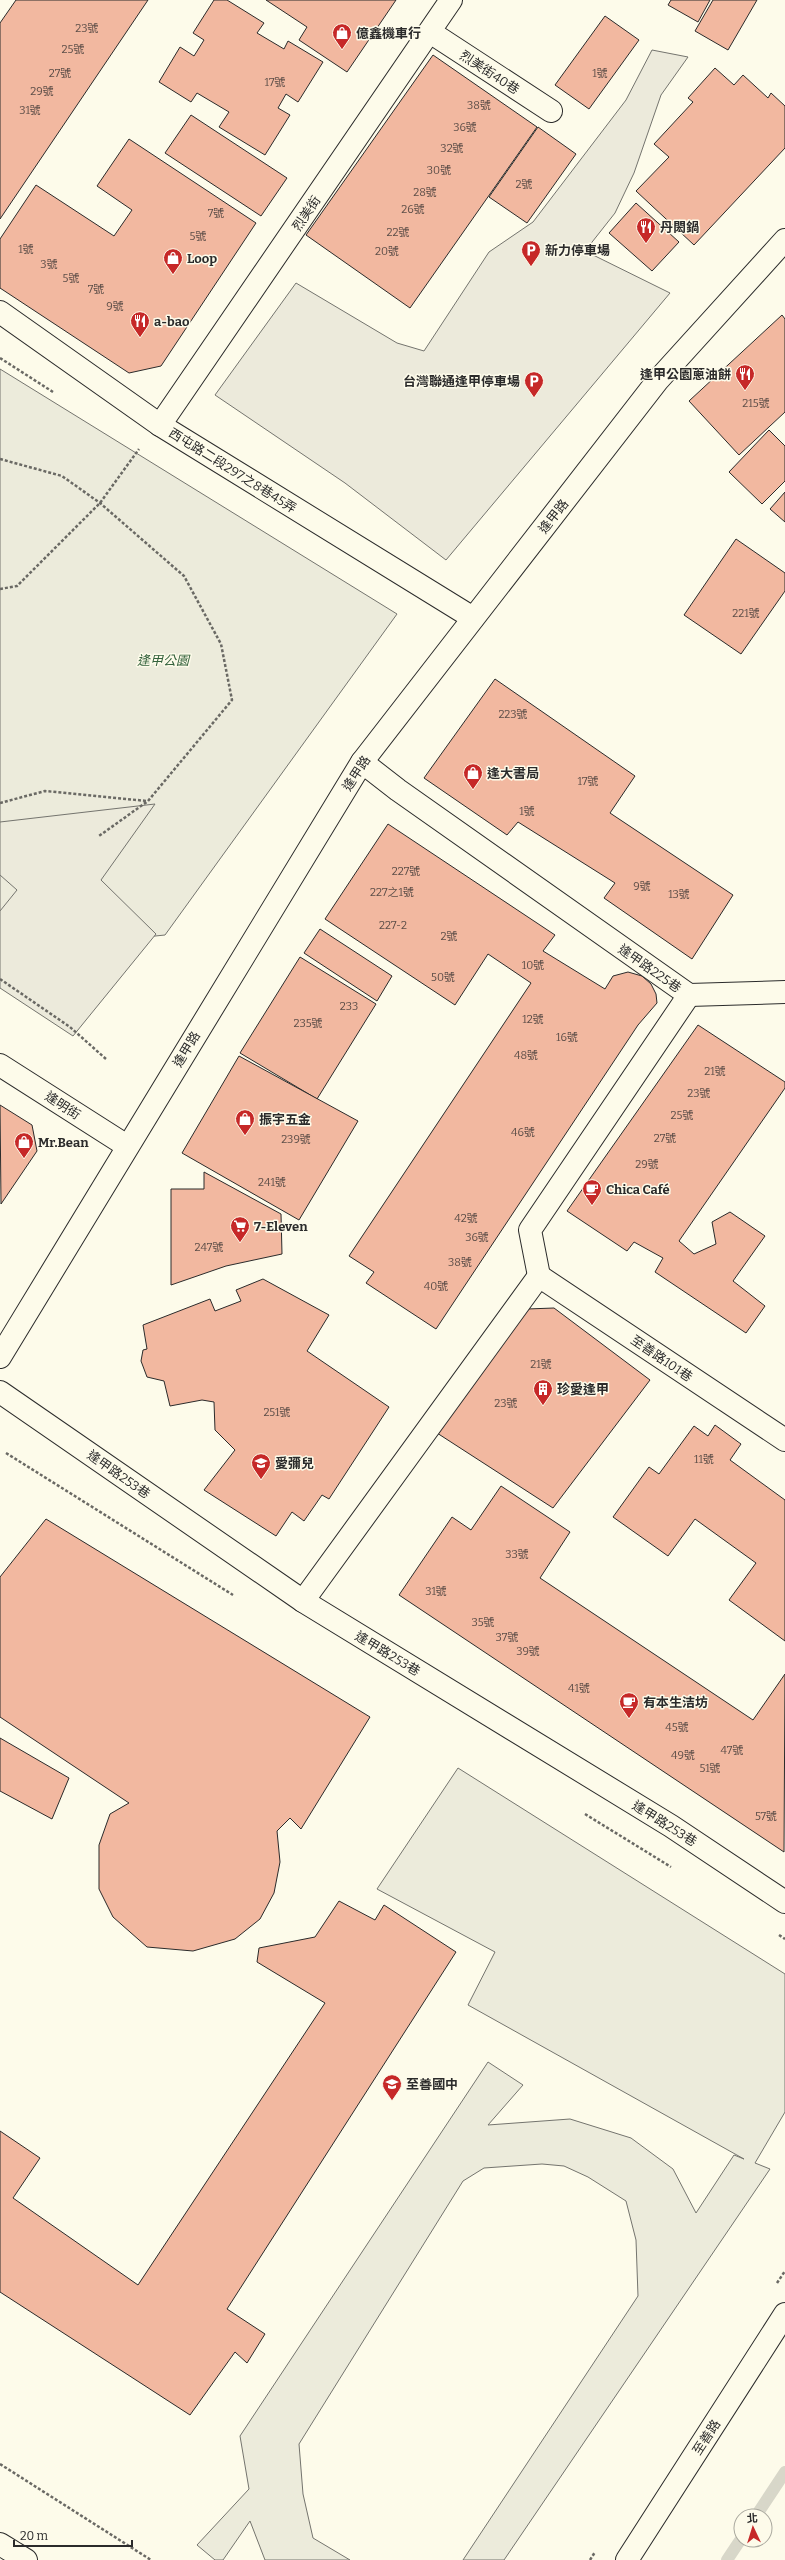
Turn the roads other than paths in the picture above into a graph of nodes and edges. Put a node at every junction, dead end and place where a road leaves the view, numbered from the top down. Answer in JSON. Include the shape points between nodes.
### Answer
{"nodes":[{"id":1,"x":451,"y":0,"type":"edge"},
{"id":2,"x":430,"y":32,"type":"junction"},
{"id":3,"x":550,"y":111,"type":"dead end"},
{"id":4,"x":785,"y":240,"type":"edge"},
{"id":5,"x":0,"y":312,"type":"edge"},
{"id":6,"x":160,"y":426,"type":"junction"},
{"id":7,"x":473,"y":618,"type":"junction"},
{"id":8,"x":362,"y":762,"type":"junction"},
{"id":9,"x":785,"y":992,"type":"edge"},
{"id":10,"x":689,"y":996,"type":"junction"},
{"id":11,"x":0,"y":1065,"type":"edge"},
{"id":12,"x":127,"y":1146,"type":"junction"},
{"id":13,"x":539,"y":1276,"type":"junction"},
{"id":14,"x":0,"y":1357,"type":"edge"},
{"id":15,"x":0,"y":1392,"type":"edge"},
{"id":16,"x":785,"y":1440,"type":"edge"},
{"id":17,"x":303,"y":1601,"type":"junction"},
{"id":18,"x":785,"y":1902,"type":"edge"},
{"id":19,"x":785,"y":2314,"type":"edge"},
{"id":20,"x":0,"y":2544,"type":"edge"},
{"id":21,"x":26,"y":2560,"type":"edge"},
{"id":22,"x":627,"y":2560,"type":"edge"}],
"edges":[{"from":1,"to":2,"type":"street","name":"烈美街"},
{"from":2,"to":3,"type":"street","name":"烈美街40巷"},
{"from":2,"to":6,"type":"street","name":"烈美街"},
{"from":4,"to":7,"type":"street","name":"逢甲路","via":[[658,380]]},
{"from":5,"to":6,"type":"street","name":"西屯路二段297之8巷45弄"},
{"from":6,"to":7,"type":"street","name":"西屯路二段297之8巷45弄"},
{"from":7,"to":8,"type":"street","name":"逢甲路"},
{"from":8,"to":10,"type":"street","name":"逢甲路225巷"},
{"from":8,"to":12,"type":"street","name":"逢甲路"},
{"from":9,"to":10,"type":"street"},
{"from":10,"to":13,"type":"street","name":"逢甲路225巷","via":[[530,1230]]},
{"from":11,"to":12,"type":"street","name":"逢明街"},
{"from":12,"to":14,"type":"street","name":"逢甲路"},
{"from":13,"to":16,"type":"street","name":"至善路101巷"},
{"from":13,"to":17,"type":"street"},
{"from":15,"to":17,"type":"street","name":"逢甲路253巷"},
{"from":17,"to":18,"type":"street","name":"逢甲路253巷","via":[[671,1826]]},
{"from":19,"to":22,"type":"street","name":"至善路"},
{"from":20,"to":21,"type":"street"}]}
